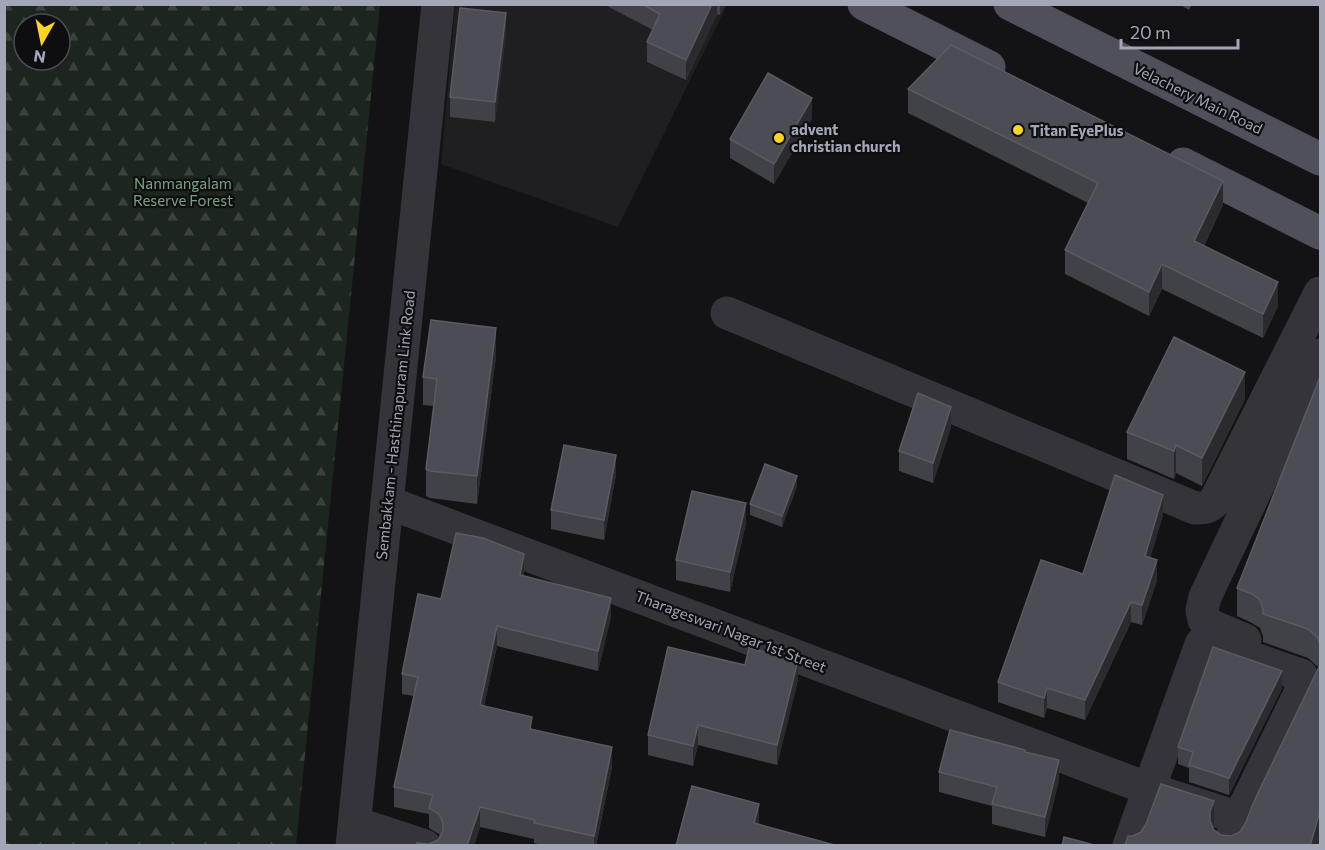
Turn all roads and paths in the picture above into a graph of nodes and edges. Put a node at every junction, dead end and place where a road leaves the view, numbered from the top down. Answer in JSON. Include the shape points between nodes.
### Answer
{"nodes":[{"id":1,"x":438,"y":4,"type":"edge"},
{"id":2,"x":864,"y":4,"type":"edge"},
{"id":3,"x":1010,"y":4,"type":"edge"},
{"id":4,"x":1012,"y":79,"type":"edge"},
{"id":5,"x":1161,"y":153,"type":"edge"},
{"id":6,"x":1320,"y":159,"type":"edge"},
{"id":7,"x":1320,"y":233,"type":"edge"},
{"id":8,"x":1320,"y":293,"type":"edge"},
{"id":9,"x":727,"y":313,"type":"dead end"},
{"id":10,"x":1320,"y":355,"type":"edge"},
{"id":11,"x":387,"y":502,"type":"junction"},
{"id":12,"x":1293,"y":659,"type":"dead end"},
{"id":13,"x":1149,"y":789,"type":"junction"},
{"id":14,"x":1233,"y":832,"type":"edge"},
{"id":15,"x":353,"y":834,"type":"edge"},
{"id":16,"x":426,"y":846,"type":"edge"},
{"id":17,"x":1129,"y":846,"type":"edge"}],
"edges":[{"from":1,"to":11,"type":"street","name":"Sembakkam - Hasthinapuram Link Road"},
{"from":2,"to":4,"type":"main road"},
{"from":3,"to":6,"type":"main road","name":"Velachery Main Road"},
{"from":5,"to":7,"type":"main road"},
{"from":8,"to":9,"type":"street","via":[[1215,501],[1204,508],[1195,508]]},
{"from":10,"to":12,"type":"street","via":[[1202,609],[1204,620],[1214,627]]},
{"from":11,"to":13,"type":"street","name":"Tharageswari Nagar 1st Street"},
{"from":11,"to":15,"type":"street","name":"Sembakkam - Hasthinapuram Link Road"},
{"from":13,"to":14,"type":"street","name":"Tharageswari Nagar 1st Street"},
{"from":13,"to":14,"type":"street","via":[[1201,644],[1208,643],[1301,675],[1305,683]]},
{"from":13,"to":17,"type":"street"},
{"from":15,"to":16,"type":"street"}]}
